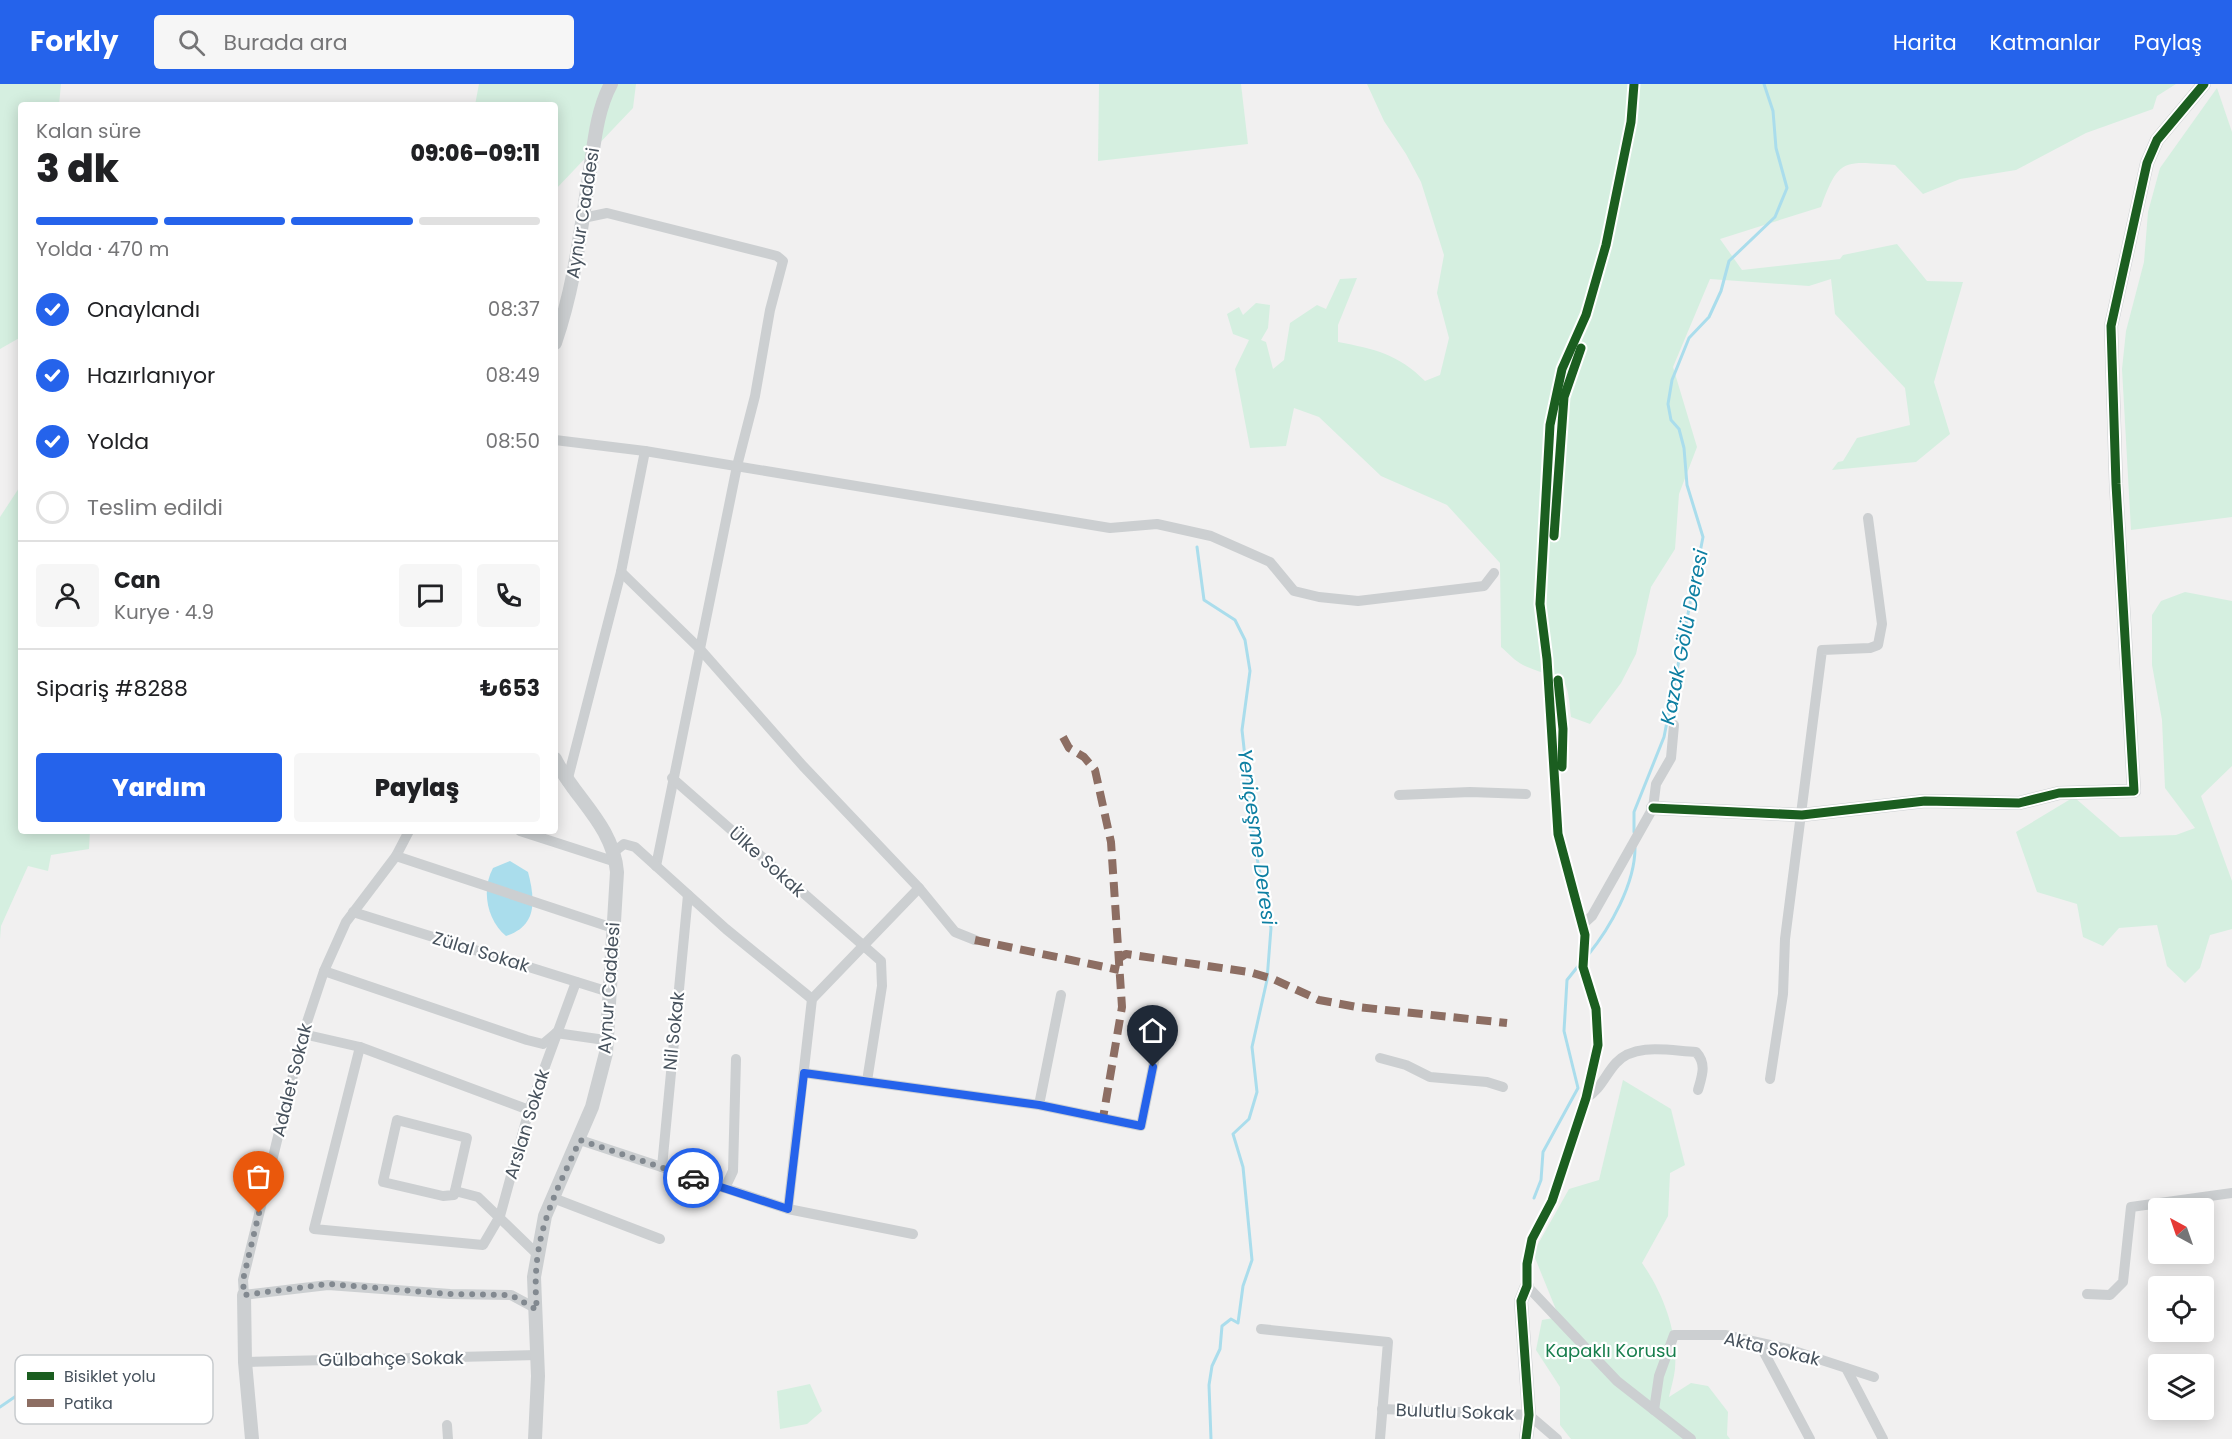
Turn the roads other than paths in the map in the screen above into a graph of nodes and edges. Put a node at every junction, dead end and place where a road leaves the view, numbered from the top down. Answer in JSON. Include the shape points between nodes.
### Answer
{"nodes":[{"id":1,"x":611,"y":84,"type":"edge"},
{"id":2,"x":1634,"y":84,"type":"edge"},
{"id":3,"x":2204,"y":84,"type":"edge"},
{"id":4,"x":583,"y":218,"type":"junction"},
{"id":5,"x":558,"y":334,"type":"edge"},
{"id":6,"x":558,"y":440,"type":"edge"},
{"id":7,"x":645,"y":451,"type":"junction"},
{"id":8,"x":737,"y":466,"type":"junction"},
{"id":9,"x":1868,"y":518,"type":"dead end"},
{"id":10,"x":621,"y":572,"type":"junction"},
{"id":11,"x":1494,"y":573,"type":"dead end"},
{"id":12,"x":699,"y":648,"type":"junction"},
{"id":13,"x":1674,"y":725,"type":"dead end"},
{"id":14,"x":558,"y":765,"type":"edge"},
{"id":15,"x":672,"y":778,"type":"junction"},
{"id":16,"x":567,"y":782,"type":"junction"},
{"id":17,"x":1526,"y":794,"type":"dead end"},
{"id":18,"x":1399,"y":795,"type":"dead end"},
{"id":19,"x":1653,"y":808,"type":"junction"},
{"id":20,"x":1802,"y":815,"type":"junction"},
{"id":21,"x":407,"y":834,"type":"edge"},
{"id":22,"x":531,"y":834,"type":"edge"},
{"id":23,"x":396,"y":856,"type":"junction"},
{"id":24,"x":615,"y":856,"type":"junction"},
{"id":25,"x":656,"y":866,"type":"junction"},
{"id":26,"x":919,"y":888,"type":"junction"},
{"id":27,"x":688,"y":895,"type":"junction"},
{"id":28,"x":353,"y":912,"type":"junction"},
{"id":29,"x":1582,"y":925,"type":"junction"},
{"id":30,"x":613,"y":928,"type":"junction"},
{"id":31,"x":975,"y":940,"type":"dead end"},
{"id":32,"x":863,"y":946,"type":"junction"},
{"id":33,"x":324,"y":971,"type":"junction"},
{"id":34,"x":576,"y":982,"type":"junction"},
{"id":35,"x":609,"y":992,"type":"junction"},
{"id":36,"x":1061,"y":994,"type":"dead end"},
{"id":37,"x":812,"y":999,"type":"junction"},
{"id":38,"x":556,"y":1033,"type":"junction"},
{"id":39,"x":303,"y":1034,"type":"junction"},
{"id":40,"x":606,"y":1040,"type":"junction"},
{"id":41,"x":360,"y":1047,"type":"junction"},
{"id":42,"x":1156,"y":1047,"type":"dead end"},
{"id":43,"x":1380,"y":1058,"type":"dead end"},
{"id":44,"x":736,"y":1059,"type":"dead end"},
{"id":45,"x":804,"y":1073,"type":"junction"},
{"id":46,"x":1770,"y":1079,"type":"dead end"},
{"id":47,"x":867,"y":1081,"type":"junction"},
{"id":48,"x":1503,"y":1087,"type":"dead end"},
{"id":49,"x":1698,"y":1090,"type":"dead end"},
{"id":50,"x":1586,"y":1098,"type":"junction"},
{"id":51,"x":1039,"y":1105,"type":"junction"},
{"id":52,"x":529,"y":1110,"type":"junction"},
{"id":53,"x":580,"y":1140,"type":"junction"},
{"id":54,"x":662,"y":1167,"type":"junction"},
{"id":55,"x":725,"y":1188,"type":"junction"},
{"id":56,"x":455,"y":1191,"type":"junction"},
{"id":57,"x":2232,"y":1193,"type":"edge"},
{"id":58,"x":553,"y":1198,"type":"junction"},
{"id":59,"x":788,"y":1209,"type":"junction"},
{"id":60,"x":500,"y":1216,"type":"junction"},
{"id":61,"x":913,"y":1234,"type":"dead end"},
{"id":62,"x":660,"y":1239,"type":"dead end"},
{"id":63,"x":537,"y":1254,"type":"junction"},
{"id":64,"x":1527,"y":1286,"type":"junction"},
{"id":65,"x":2087,"y":1294,"type":"dead end"},
{"id":66,"x":244,"y":1295,"type":"junction"},
{"id":67,"x":537,"y":1310,"type":"junction"},
{"id":68,"x":1261,"y":1329,"type":"dead end"},
{"id":69,"x":1759,"y":1343,"type":"junction"},
{"id":70,"x":537,"y":1355,"type":"junction"},
{"id":71,"x":245,"y":1362,"type":"junction"},
{"id":72,"x":1846,"y":1368,"type":"junction"},
{"id":73,"x":1874,"y":1377,"type":"dead end"},
{"id":74,"x":1382,"y":1409,"type":"junction"},
{"id":75,"x":1654,"y":1410,"type":"junction"},
{"id":76,"x":1529,"y":1415,"type":"junction"},
{"id":77,"x":447,"y":1425,"type":"dead end"},
{"id":78,"x":252,"y":1439,"type":"edge"},
{"id":79,"x":448,"y":1439,"type":"edge"},
{"id":80,"x":535,"y":1439,"type":"edge"},
{"id":81,"x":1380,"y":1439,"type":"edge"},
{"id":82,"x":1526,"y":1439,"type":"edge"},
{"id":83,"x":1557,"y":1439,"type":"edge"},
{"id":84,"x":1691,"y":1439,"type":"edge"},
{"id":85,"x":1810,"y":1439,"type":"edge"},
{"id":86,"x":1883,"y":1439,"type":"edge"}],
"edges":[{"from":1,"to":4,"type":"street","name":"Aynur Caddesi","via":[[596,134]]},
{"from":2,"to":29,"type":"street","via":[[1631,122],[1606,245],[1586,315],[1562,369],[1550,425],[1540,604],[1558,834]]},
{"from":3,"to":20,"type":"street","via":[[2157,140],[2147,164],[2111,326],[2134,791],[2059,793],[2019,803],[1925,801]]},
{"from":4,"to":5,"type":"street","name":"Aynur Caddesi","via":[[570,300]]},
{"from":4,"to":8,"type":"street","via":[[607,213],[777,256],[783,261]]},
{"from":6,"to":7,"type":"street"},
{"from":7,"to":8,"type":"street"},
{"from":7,"to":10,"type":"street"},
{"from":8,"to":11,"type":"street","via":[[1110,528],[1157,524],[1212,536],[1270,562],[1294,591],[1319,597],[1358,601],[1455,592],[1484,586]]},
{"from":8,"to":12,"type":"street"},
{"from":9,"to":20,"type":"street","via":[[1882,624],[1878,645],[1822,650]]},
{"from":10,"to":12,"type":"street"},
{"from":10,"to":16,"type":"street"},
{"from":12,"to":15,"type":"street"},
{"from":12,"to":26,"type":"street","via":[[803,766]]},
{"from":13,"to":19,"type":"street","via":[[1671,758],[1656,784]]},
{"from":14,"to":16,"type":"street"},
{"from":15,"to":25,"type":"street"},
{"from":15,"to":32,"type":"street","name":"Ülke Sokak"},
{"from":16,"to":24,"type":"street","via":[[602,827]]},
{"from":17,"to":18,"type":"street"},
{"from":19,"to":20,"type":"street"},
{"from":19,"to":29,"type":"street","via":[[1592,916]]},
{"from":20,"to":46,"type":"street"},
{"from":21,"to":23,"type":"street","name":"Adalet Sokak"},
{"from":22,"to":24,"type":"street"},
{"from":23,"to":28,"type":"street","name":"Adalet Sokak"},
{"from":23,"to":30,"type":"street"},
{"from":24,"to":25,"type":"street","via":[[624,844]]},
{"from":24,"to":30,"type":"street","name":"Aynur Caddesi"},
{"from":25,"to":27,"type":"street"},
{"from":26,"to":31,"type":"street","via":[[955,932]]},
{"from":26,"to":32,"type":"street"},
{"from":27,"to":37,"type":"street"},
{"from":27,"to":54,"type":"street","name":"Nil Sokak"},
{"from":28,"to":33,"type":"street","name":"Adalet Sokak"},
{"from":28,"to":34,"type":"street","name":"Zülal Sokak"},
{"from":29,"to":50,"type":"street","via":[[1583,967],[1596,1009],[1598,1045]]},
{"from":30,"to":35,"type":"street","name":"Aynur Caddesi"},
{"from":32,"to":37,"type":"street"},
{"from":32,"to":47,"type":"street","name":"Ülke Sokak","via":[[881,961],[882,986]]},
{"from":33,"to":38,"type":"street","via":[[527,1040],[543,1044]]},
{"from":33,"to":39,"type":"street","name":"Adalet Sokak"},
{"from":34,"to":35,"type":"street","name":"Zülal Sokak"},
{"from":34,"to":38,"type":"street","name":"Arslan Sokak"},
{"from":35,"to":40,"type":"street","name":"Aynur Caddesi"},
{"from":36,"to":51,"type":"street"},
{"from":37,"to":45,"type":"street"},
{"from":38,"to":40,"type":"street"},
{"from":38,"to":52,"type":"street","name":"Arslan Sokak"},
{"from":39,"to":41,"type":"street"},
{"from":39,"to":66,"type":"street","name":"Adalet Sokak","via":[[243,1280]]},
{"from":40,"to":53,"type":"street","name":"Aynur Caddesi","via":[[592,1107]]},
{"from":41,"to":52,"type":"street"},
{"from":41,"to":60,"type":"street","name":"Arslan Sokak","via":[[314,1229],[483,1245]]},
{"from":42,"to":51,"type":"street","via":[[1141,1126]]},
{"from":43,"to":48,"type":"street","via":[[1430,1077]]},
{"from":44,"to":55,"type":"street","via":[[733,1171]]},
{"from":45,"to":47,"type":"street"},
{"from":45,"to":59,"type":"street"},
{"from":47,"to":51,"type":"street"},
{"from":49,"to":50,"type":"street","via":[[1704,1069],[1703,1059],[1696,1052],[1632,1051],[1617,1062],[1596,1092]]},
{"from":50,"to":64,"type":"street","via":[[1552,1201],[1532,1239]]},
{"from":52,"to":60,"type":"street","name":"Arslan Sokak"},
{"from":53,"to":54,"type":"street"},
{"from":53,"to":58,"type":"street","name":"Aynur Caddesi"},
{"from":54,"to":55,"type":"street"},
{"from":55,"to":59,"type":"street"},
{"from":56,"to":56,"type":"street","via":[[467,1138],[397,1120],[382,1182],[443,1196],[454,1195]]},
{"from":56,"to":60,"type":"street","via":[[478,1197]]},
{"from":57,"to":65,"type":"street","via":[[2131,1207],[2123,1282],[2110,1295]]},
{"from":58,"to":62,"type":"street"},
{"from":58,"to":63,"type":"street","name":"Aynur Caddesi"},
{"from":59,"to":61,"type":"street"},
{"from":60,"to":63,"type":"street"},
{"from":63,"to":67,"type":"street","name":"Aynur Caddesi"},
{"from":64,"to":75,"type":"street","via":[[1617,1381]]},
{"from":64,"to":76,"type":"street","via":[[1521,1301]]},
{"from":66,"to":67,"type":"street","via":[[328,1284],[511,1295]]},
{"from":66,"to":71,"type":"street"},
{"from":67,"to":70,"type":"street","name":"Aynur Caddesi"},
{"from":68,"to":74,"type":"street","via":[[1388,1342]]},
{"from":69,"to":72,"type":"street","name":"Akta Sokak"},
{"from":69,"to":75,"type":"street","name":"Akta Sokak","via":[[1725,1335],[1674,1335],[1659,1376]]},
{"from":69,"to":85,"type":"street"},
{"from":70,"to":71,"type":"street","name":"Gülbahçe Sokak"},
{"from":70,"to":80,"type":"street","name":"Aynur Caddesi"},
{"from":71,"to":78,"type":"street"},
{"from":72,"to":73,"type":"street","name":"Akta Sokak"},
{"from":72,"to":86,"type":"street"},
{"from":74,"to":76,"type":"street","name":"Bulutlu Sokak"},
{"from":74,"to":81,"type":"street"},
{"from":75,"to":84,"type":"street"},
{"from":76,"to":82,"type":"street"},
{"from":76,"to":83,"type":"street"},
{"from":77,"to":79,"type":"street"}]}
